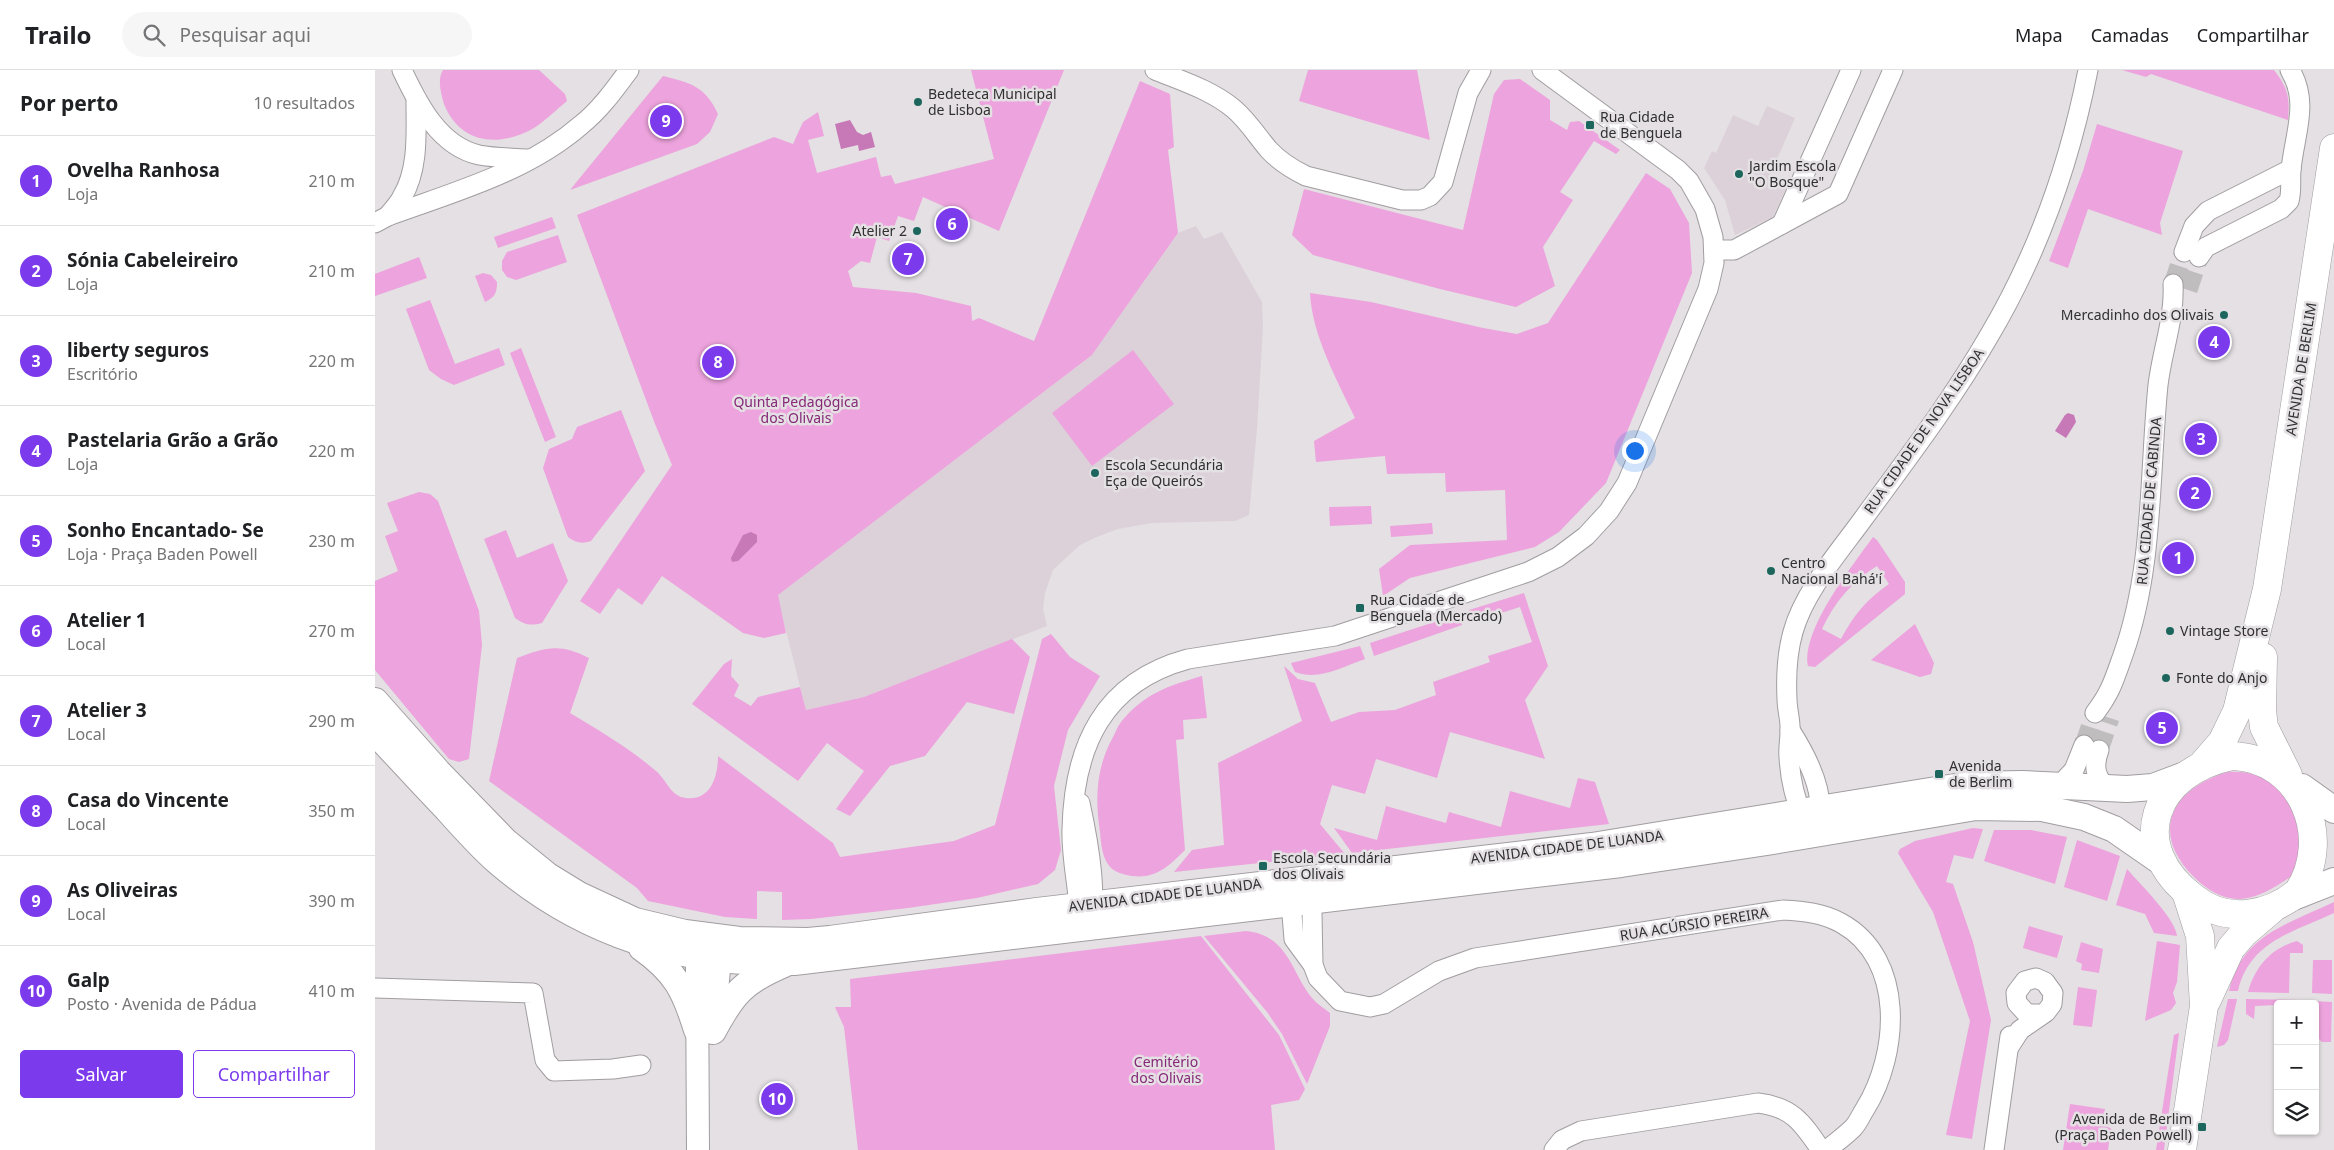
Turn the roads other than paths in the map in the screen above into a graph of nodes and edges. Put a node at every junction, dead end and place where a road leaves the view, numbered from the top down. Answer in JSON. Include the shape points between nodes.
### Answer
{"nodes":[{"id":1,"x":402,"y":70,"type":"edge"},
{"id":2,"x":629,"y":70,"type":"edge"},
{"id":3,"x":1155,"y":70,"type":"edge"},
{"id":4,"x":1481,"y":70,"type":"edge"},
{"id":5,"x":1542,"y":70,"type":"edge"},
{"id":6,"x":1851,"y":70,"type":"edge"},
{"id":7,"x":1893,"y":70,"type":"edge"},
{"id":8,"x":2088,"y":70,"type":"edge"},
{"id":9,"x":2290,"y":70,"type":"edge"},
{"id":10,"x":416,"y":101,"type":"junction"},
{"id":11,"x":2334,"y":148,"type":"edge"},
{"id":12,"x":530,"y":159,"type":"junction"},
{"id":13,"x":2291,"y":169,"type":"junction"},
{"id":14,"x":381,"y":219,"type":"edge"},
{"id":15,"x":1782,"y":224,"type":"junction"},
{"id":16,"x":1714,"y":250,"type":"junction"},
{"id":17,"x":2181,"y":287,"type":"tunnel mouth"},
{"id":18,"x":2267,"y":589,"type":"junction"},
{"id":19,"x":375,"y":701,"type":"edge"},
{"id":20,"x":2102,"y":715,"type":"tunnel mouth"},
{"id":21,"x":375,"y":732,"type":"edge"},
{"id":22,"x":2193,"y":770,"type":"junction"},
{"id":23,"x":2295,"y":781,"type":"junction"},
{"id":24,"x":2059,"y":786,"type":"junction"},
{"id":25,"x":2109,"y":789,"type":"junction"},
{"id":26,"x":2334,"y":810,"type":"edge"},
{"id":27,"x":1813,"y":819,"type":"junction"},
{"id":28,"x":2163,"y":863,"type":"junction"},
{"id":29,"x":2334,"y":881,"type":"edge"},
{"id":30,"x":2186,"y":892,"type":"junction"},
{"id":31,"x":1301,"y":894,"type":"junction"},
{"id":32,"x":2282,"y":903,"type":"junction"},
{"id":33,"x":1087,"y":912,"type":"junction"},
{"id":34,"x":631,"y":940,"type":"junction"},
{"id":35,"x":710,"y":952,"type":"junction"},
{"id":36,"x":788,"y":962,"type":"junction"},
{"id":37,"x":375,"y":988,"type":"edge"},
{"id":38,"x":2016,"y":993,"type":"junction"},
{"id":39,"x":2204,"y":1006,"type":"junction"},
{"id":40,"x":2042,"y":1014,"type":"junction"},
{"id":41,"x":705,"y":1031,"type":"junction"},
{"id":42,"x":2009,"y":1047,"type":"junction"},
{"id":43,"x":641,"y":1065,"type":"dead end"},
{"id":44,"x":698,"y":1150,"type":"edge"},
{"id":45,"x":1554,"y":1150,"type":"edge"},
{"id":46,"x":1821,"y":1150,"type":"edge"},
{"id":47,"x":1827,"y":1150,"type":"edge"},
{"id":48,"x":1994,"y":1150,"type":"edge"},
{"id":49,"x":2182,"y":1150,"type":"edge"}],
"edges":[{"from":1,"to":10,"type":"street"},
{"from":2,"to":12,"type":"street","via":[[583,124]]},
{"from":3,"to":4,"type":"street","via":[[1221,99],[1250,125],[1270,151],[1296,171],[1412,201],[1430,196],[1443,182],[1468,92]]},
{"from":5,"to":16,"type":"street","via":[[1678,170],[1705,208],[1711,224]]},
{"from":6,"to":15,"type":"street"},
{"from":7,"to":15,"type":"street","via":[[1839,194]]},
{"from":8,"to":27,"type":"street","name":"RUA CIDADE DE NOVA LISBOA","via":[[2082,103],[2057,186],[2016,286],[1961,382],[1831,563],[1793,632],[1787,700],[1790,730],[1804,752]]},
{"from":9,"to":13,"type":"street","via":[[2301,101]]},
{"from":10,"to":12,"type":"street","via":[[441,133],[458,148],[479,155]]},
{"from":10,"to":14,"type":"street","via":[[417,144],[410,179],[402,197]]},
{"from":11,"to":18,"type":"main road","name":"AVENIDA DE BERLIM"},
{"from":12,"to":14,"type":"street","via":[[494,177]]},
{"from":13,"to":13,"type":"street","via":[[2207,211],[2193,226],[2191,255],[2285,207],[2290,198]]},
{"from":15,"to":16,"type":"street","via":[[1734,250]]},
{"from":16,"to":33,"type":"street","via":[[1708,289],[1627,483],[1598,524],[1573,547],[1528,572],[1335,636],[1189,659],[1154,670],[1111,703],[1100,717],[1084,750],[1076,785],[1085,829]]},
{"from":17,"to":20,"type":"street","name":"RUA CIDADE DE CABINDA","via":[[2161,360],[2141,593]]},
{"from":18,"to":22,"type":"main road","name":"AVENIDA DE BERLIM","via":[[2237,712],[2222,742]]},
{"from":18,"to":23,"type":"main road","name":"AVENIDA DE BERLIM","via":[[2264,726],[2270,742]]},
{"from":19,"to":35,"type":"main road","name":"AVENIDA CIDADE DE LUANDA","via":[[505,842],[548,876],[579,895]]},
{"from":21,"to":34,"type":"main road","name":"AVENIDA CIDADE DE LUANDA","via":[[497,860],[562,907]]},
{"from":22,"to":23,"type":"main road","via":[[2218,759],[2244,756],[2259,759]]},
{"from":22,"to":25,"type":"main road","name":"AVENIDA CIDADE DE LUANDA","via":[[2153,787]]},
{"from":22,"to":28,"type":"main road","via":[[2171,788],[2156,814],[2155,833]]},
{"from":23,"to":26,"type":"main road"},
{"from":23,"to":32,"type":"main road","via":[[2315,803],[2323,819],[2326,846],[2317,872]]},
{"from":24,"to":25,"type":"main road","name":"AVENIDA CIDADE DE LUANDA"},
{"from":24,"to":25,"type":"street","via":[[2091,748],[2096,771]]},
{"from":24,"to":27,"type":"main road","name":"AVENIDA CIDADE DE LUANDA","via":[[1967,785]]},
{"from":27,"to":28,"type":"main road","name":"AVENIDA CIDADE DE LUANDA","via":[[1977,807],[2042,808],[2105,825]]},
{"from":27,"to":31,"type":"main road","name":"AVENIDA CIDADE DE LUANDA","via":[[1599,845]]},
{"from":28,"to":30,"type":"main road"},
{"from":29,"to":32,"type":"main road"},
{"from":30,"to":32,"type":"main road","via":[[2222,913],[2245,914]]},
{"from":30,"to":39,"type":"main road","via":[[2200,936]]},
{"from":31,"to":33,"type":"main road","name":"AVENIDA CIDADE DE LUANDA"},
{"from":31,"to":47,"type":"street","name":"RUA ACÚRSIO PEREIRA","via":[[1294,940],[1313,965],[1317,978],[1340,1001],[1370,1007],[1384,1004],[1439,971],[1475,958],[1783,910],[1808,911],[1841,923],[1868,945],[1884,974],[1892,1018],[1886,1062],[1876,1092],[1853,1128]]},
{"from":32,"to":39,"type":"main road","via":[[2244,933],[2231,948]]},
{"from":33,"to":35,"type":"main road","name":"AVENIDA CIDADE DE LUANDA","via":[[808,941],[767,942]]},
{"from":33,"to":36,"type":"main road","name":"AVENIDA CIDADE DE LUANDA"},
{"from":34,"to":35,"type":"main road","name":"AVENIDA CIDADE DE LUANDA","via":[[656,948]]},
{"from":34,"to":41,"type":"main road","via":[[669,970]]},
{"from":35,"to":36,"type":"main road","name":"AVENIDA CIDADE DE LUANDA"},
{"from":35,"to":41,"type":"street"},
{"from":36,"to":41,"type":"main road","via":[[743,986]]},
{"from":37,"to":43,"type":"street","via":[[533,993],[545,1060],[554,1071]]},
{"from":38,"to":40,"type":"street","via":[[2022,1012],[2032,1016]]},
{"from":38,"to":40,"type":"street","via":[[2019,986],[2030,979],[2045,982],[2051,988],[2053,999]]},
{"from":38,"to":42,"type":"street"},
{"from":39,"to":49,"type":"main road"},
{"from":40,"to":42,"type":"street","via":[[2020,1030]]},
{"from":41,"to":44,"type":"street"},
{"from":42,"to":48,"type":"street"},
{"from":45,"to":46,"type":"street","via":[[1562,1140],[1581,1131],[1758,1103],[1777,1105],[1793,1114]]}]}
